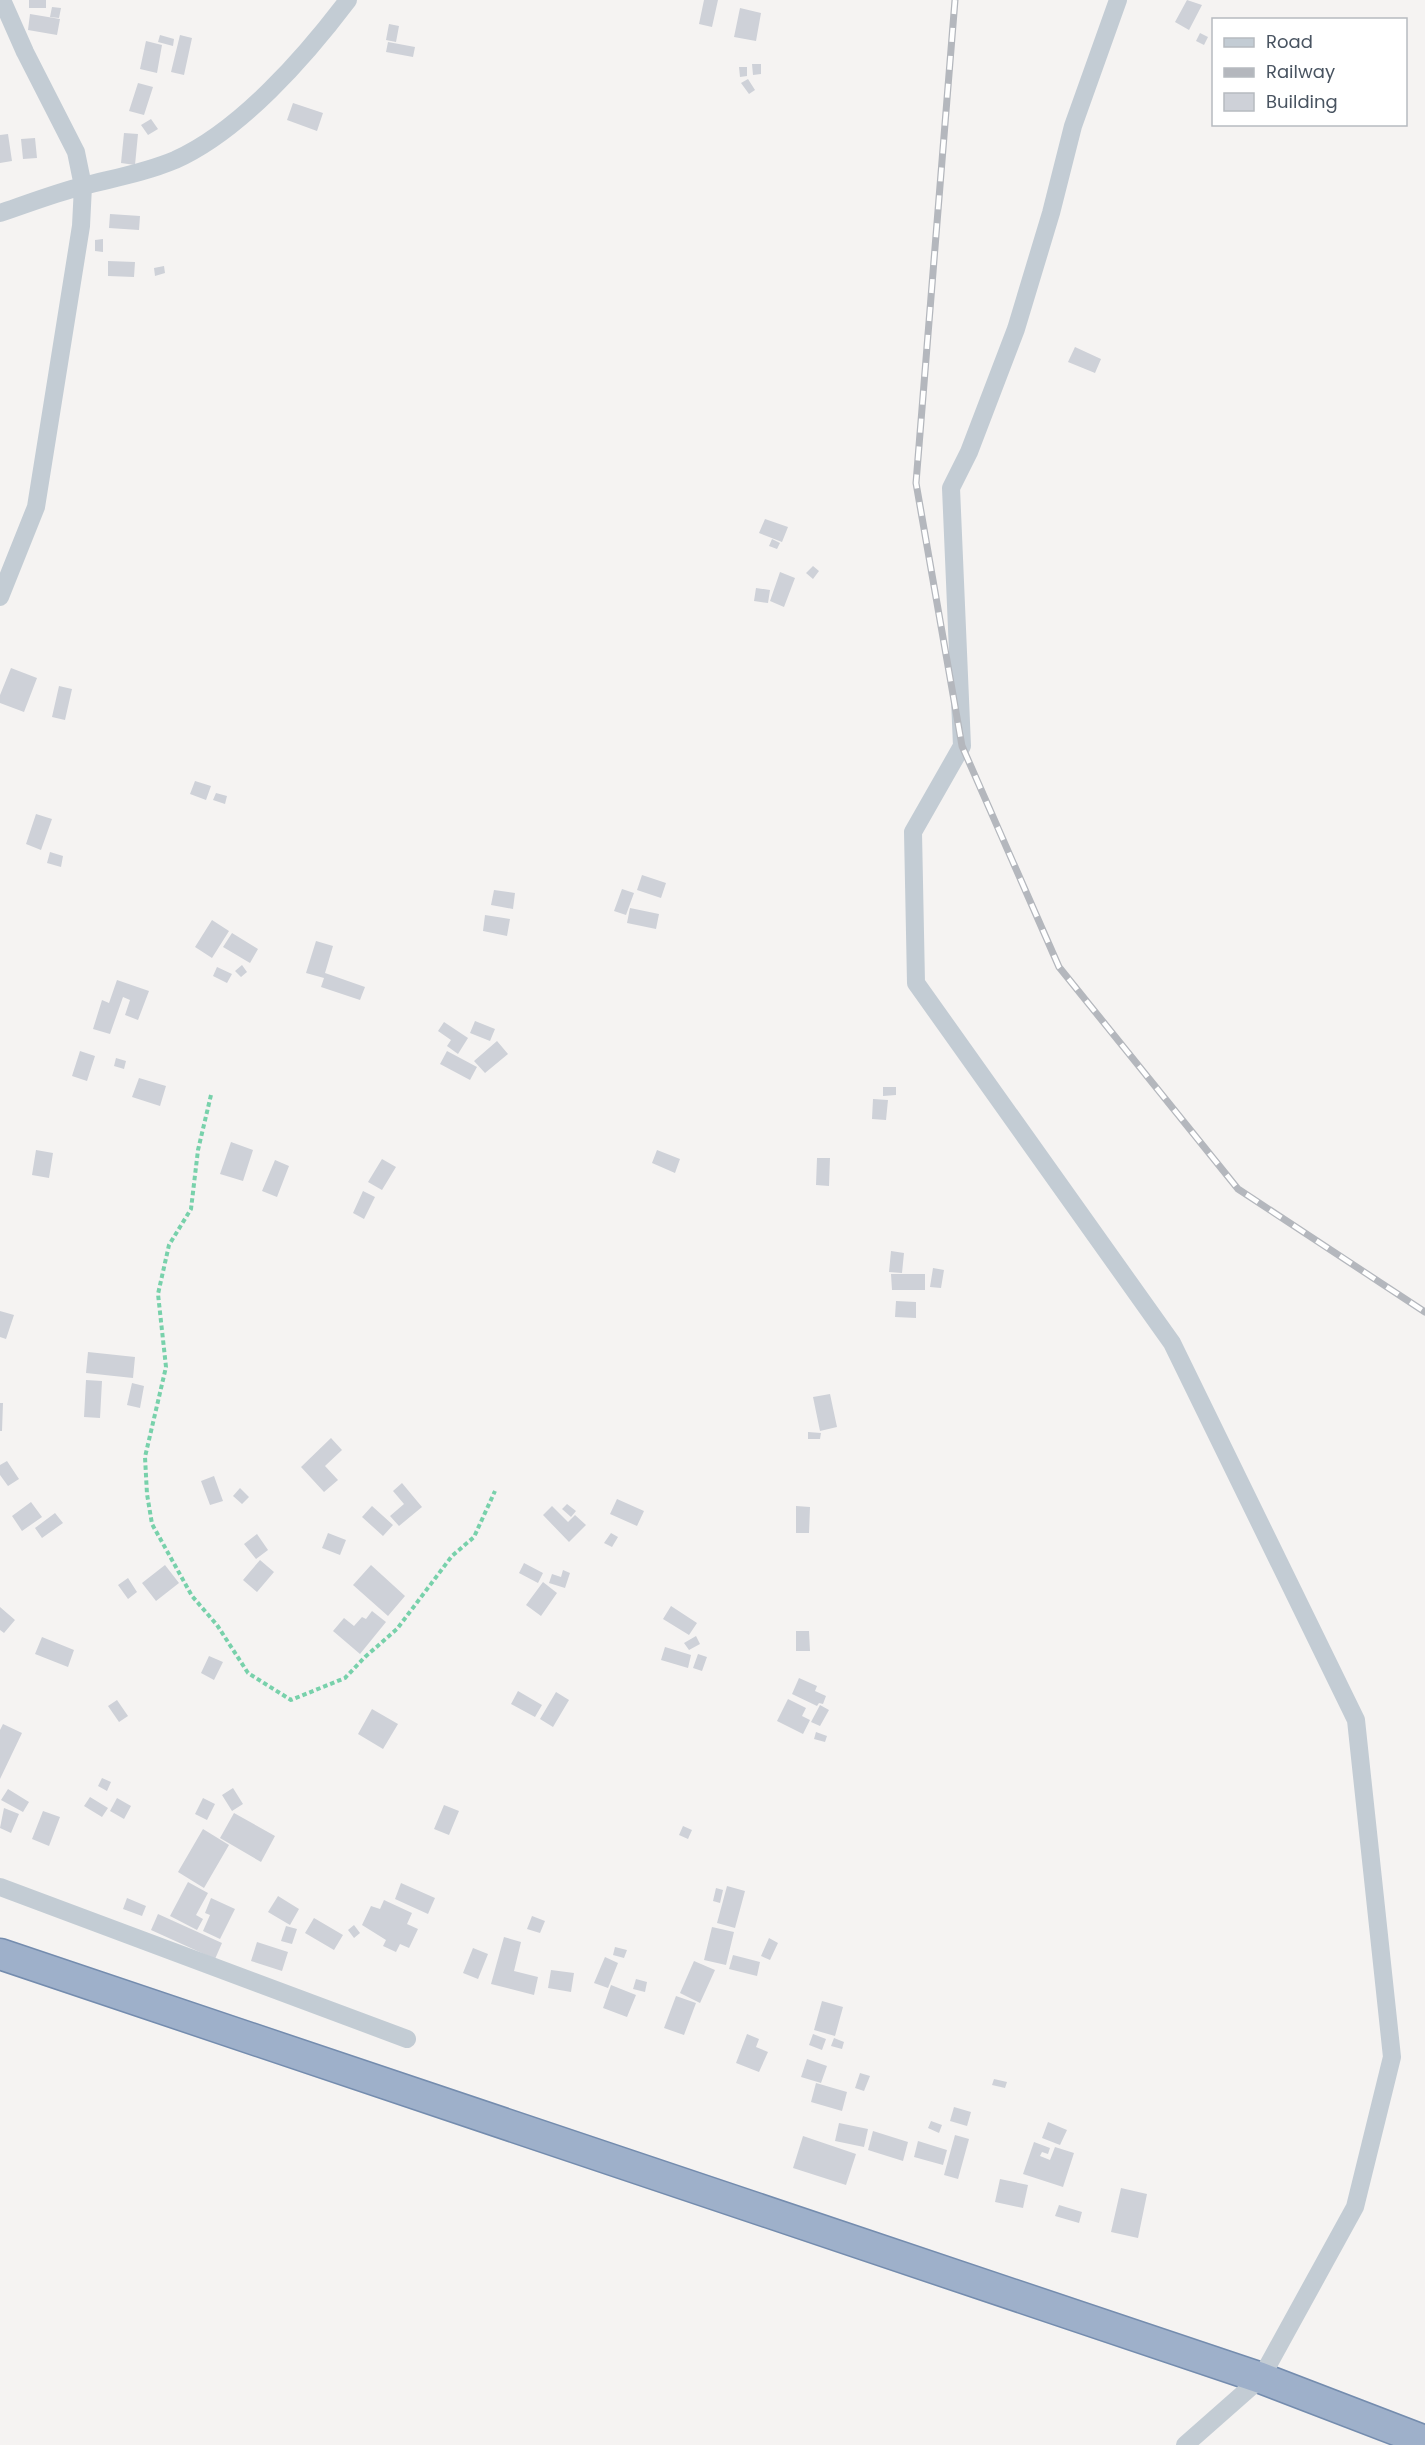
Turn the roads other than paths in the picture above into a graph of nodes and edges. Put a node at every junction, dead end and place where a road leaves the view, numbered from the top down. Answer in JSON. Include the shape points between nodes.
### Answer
{"nodes":[{"id":1,"x":2,"y":0,"type":"edge"},
{"id":2,"x":348,"y":0,"type":"edge"},
{"id":3,"x":1118,"y":0,"type":"edge"},
{"id":4,"x":83,"y":186,"type":"junction"},
{"id":5,"x":0,"y":213,"type":"edge"},
{"id":6,"x":0,"y":597,"type":"edge"},
{"id":7,"x":0,"y":1887,"type":"edge"},
{"id":8,"x":0,"y":1953,"type":"edge"},
{"id":9,"x":407,"y":2039,"type":"dead end"},
{"id":10,"x":1261,"y":2378,"type":"junction"},
{"id":11,"x":1425,"y":2441,"type":"edge"},
{"id":12,"x":1185,"y":2445,"type":"edge"}],
"edges":[{"from":1,"to":4,"type":"street","via":[[76,152]]},
{"from":2,"to":4,"type":"street","via":[[274,87],[218,134],[178,159],[145,172]]},
{"from":3,"to":10,"type":"street","via":[[1073,126],[1016,329],[969,452],[951,488],[962,746],[913,832],[916,983],[1172,1343],[1356,1720],[1392,2057],[1355,2207]]},
{"from":4,"to":5,"type":"street"},
{"from":4,"to":6,"type":"street","via":[[81,226],[36,507]]},
{"from":7,"to":9,"type":"street"},
{"from":8,"to":10,"type":"highway"},
{"from":10,"to":11,"type":"highway"},
{"from":10,"to":12,"type":"street"}]}
